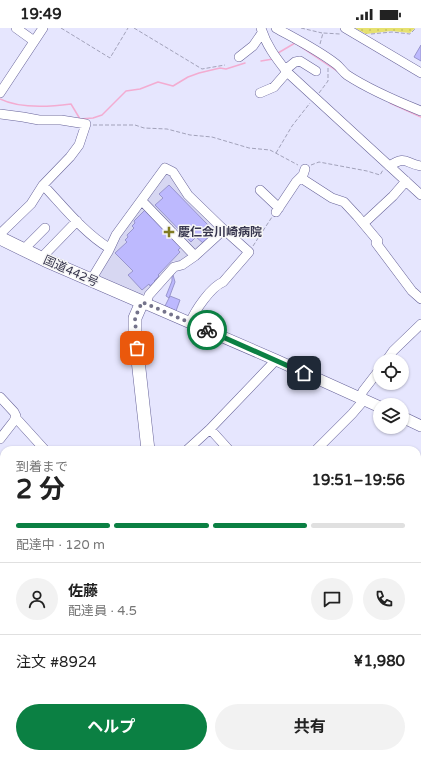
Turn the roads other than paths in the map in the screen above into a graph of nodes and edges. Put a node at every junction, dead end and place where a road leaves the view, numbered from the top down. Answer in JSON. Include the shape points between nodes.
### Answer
{"nodes":[{"id":1,"x":16,"y":28,"type":"edge"},
{"id":2,"x":43,"y":28,"type":"edge"},
{"id":3,"x":276,"y":28,"type":"edge"},
{"id":4,"x":345,"y":28,"type":"edge"},
{"id":5,"x":261,"y":30,"type":"edge"},
{"id":6,"x":34,"y":41,"type":"junction"},
{"id":7,"x":239,"y":56,"type":"dead end"},
{"id":8,"x":286,"y":71,"type":"junction"},
{"id":9,"x":316,"y":71,"type":"dead end"},
{"id":10,"x":421,"y":73,"type":"edge"},
{"id":11,"x":0,"y":93,"type":"edge"},
{"id":12,"x":260,"y":93,"type":"dead end"},
{"id":13,"x":421,"y":111,"type":"edge"},
{"id":14,"x":0,"y":114,"type":"edge"},
{"id":15,"x":388,"y":165,"type":"junction"},
{"id":16,"x":421,"y":166,"type":"edge"},
{"id":17,"x":305,"y":169,"type":"road end"},
{"id":18,"x":302,"y":178,"type":"junction"},
{"id":19,"x":406,"y":181,"type":"junction"},
{"id":20,"x":43,"y":185,"type":"junction"},
{"id":21,"x":260,"y":190,"type":"dead end"},
{"id":22,"x":421,"y":195,"type":"edge"},
{"id":23,"x":142,"y":201,"type":"junction"},
{"id":24,"x":77,"y":221,"type":"junction"},
{"id":25,"x":364,"y":223,"type":"junction"},
{"id":26,"x":221,"y":227,"type":"junction"},
{"id":27,"x":45,"y":228,"type":"dead end"},
{"id":28,"x":0,"y":234,"type":"edge"},
{"id":29,"x":0,"y":238,"type":"edge"},
{"id":30,"x":109,"y":248,"type":"junction"},
{"id":31,"x":26,"y":251,"type":"junction"},
{"id":32,"x":45,"y":254,"type":"dead end"},
{"id":33,"x":195,"y":256,"type":"junction"},
{"id":34,"x":91,"y":280,"type":"junction"},
{"id":35,"x":421,"y":299,"type":"edge"},
{"id":36,"x":144,"y":303,"type":"junction"},
{"id":37,"x":190,"y":323,"type":"junction"},
{"id":38,"x":421,"y":324,"type":"edge"},
{"id":39,"x":391,"y":354,"type":"edge"},
{"id":40,"x":276,"y":360,"type":"junction"},
{"id":41,"x":373,"y":378,"type":"edge"},
{"id":42,"x":0,"y":397,"type":"edge"},
{"id":43,"x":362,"y":399,"type":"junction"},
{"id":44,"x":373,"y":404,"type":"edge"},
{"id":45,"x":15,"y":417,"type":"junction"},
{"id":46,"x":409,"y":420,"type":"edge"},
{"id":47,"x":421,"y":426,"type":"edge"},
{"id":48,"x":210,"y":429,"type":"junction"},
{"id":49,"x":0,"y":439,"type":"edge"},
{"id":50,"x":40,"y":446,"type":"edge"},
{"id":51,"x":148,"y":446,"type":"edge"},
{"id":52,"x":191,"y":446,"type":"edge"},
{"id":53,"x":226,"y":446,"type":"edge"},
{"id":54,"x":320,"y":446,"type":"edge"}],
"edges":[{"from":1,"to":6,"type":"street"},
{"from":2,"to":6,"type":"street"},
{"from":3,"to":13,"type":"street","via":[[331,61],[345,74],[393,100]]},
{"from":4,"to":10,"type":"street"},
{"from":5,"to":7,"type":"street","via":[[253,46]]},
{"from":5,"to":8,"type":"street","via":[[275,57]]},
{"from":6,"to":11,"type":"street"},
{"from":8,"to":9,"type":"street","via":[[295,62],[300,61]]},
{"from":8,"to":12,"type":"street","via":[[274,87]]},
{"from":8,"to":15,"type":"street"},
{"from":14,"to":20,"type":"street","via":[[86,124],[79,144],[70,157]]},
{"from":15,"to":16,"type":"street","via":[[399,160]]},
{"from":15,"to":19,"type":"street"},
{"from":17,"to":18,"type":"street"},
{"from":18,"to":21,"type":"street","via":[[296,182],[278,210]]},
{"from":18,"to":25,"type":"street","via":[[332,198],[344,202]]},
{"from":19,"to":22,"type":"street"},
{"from":19,"to":25,"type":"street"},
{"from":20,"to":24,"type":"street"},
{"from":20,"to":28,"type":"street","via":[[31,204]]},
{"from":23,"to":26,"type":"street","via":[[166,168],[173,172],[188,195]]},
{"from":23,"to":30,"type":"street"},
{"from":23,"to":33,"type":"street"},
{"from":24,"to":30,"type":"street"},
{"from":24,"to":32,"type":"street"},
{"from":25,"to":35,"type":"street","via":[[412,291]]},
{"from":26,"to":33,"type":"street","via":[[218,235]]},
{"from":26,"to":37,"type":"street","via":[[249,252],[206,298]]},
{"from":27,"to":31,"type":"street","via":[[28,245]]},
{"from":29,"to":31,"type":"highway","name":"国道442号"},
{"from":30,"to":34,"type":"street"},
{"from":31,"to":34,"type":"highway","name":"国道442号"},
{"from":33,"to":36,"type":"street","via":[[174,267],[148,295]]},
{"from":34,"to":36,"type":"highway","name":"国道442号"},
{"from":36,"to":37,"type":"main road"},
{"from":36,"to":51,"type":"highway","via":[[135,318],[135,333]]},
{"from":37,"to":40,"type":"main road"},
{"from":38,"to":39,"type":"street"},
{"from":40,"to":43,"type":"main road"},
{"from":40,"to":48,"type":"street"},
{"from":41,"to":43,"type":"street","via":[[363,391]]},
{"from":42,"to":45,"type":"street","via":[[14,412]]},
{"from":43,"to":44,"type":"main road"},
{"from":43,"to":54,"type":"street","via":[[352,414]]},
{"from":45,"to":49,"type":"street"},
{"from":45,"to":50,"type":"street"},
{"from":46,"to":47,"type":"main road"},
{"from":48,"to":52,"type":"street"},
{"from":48,"to":53,"type":"street"}]}
